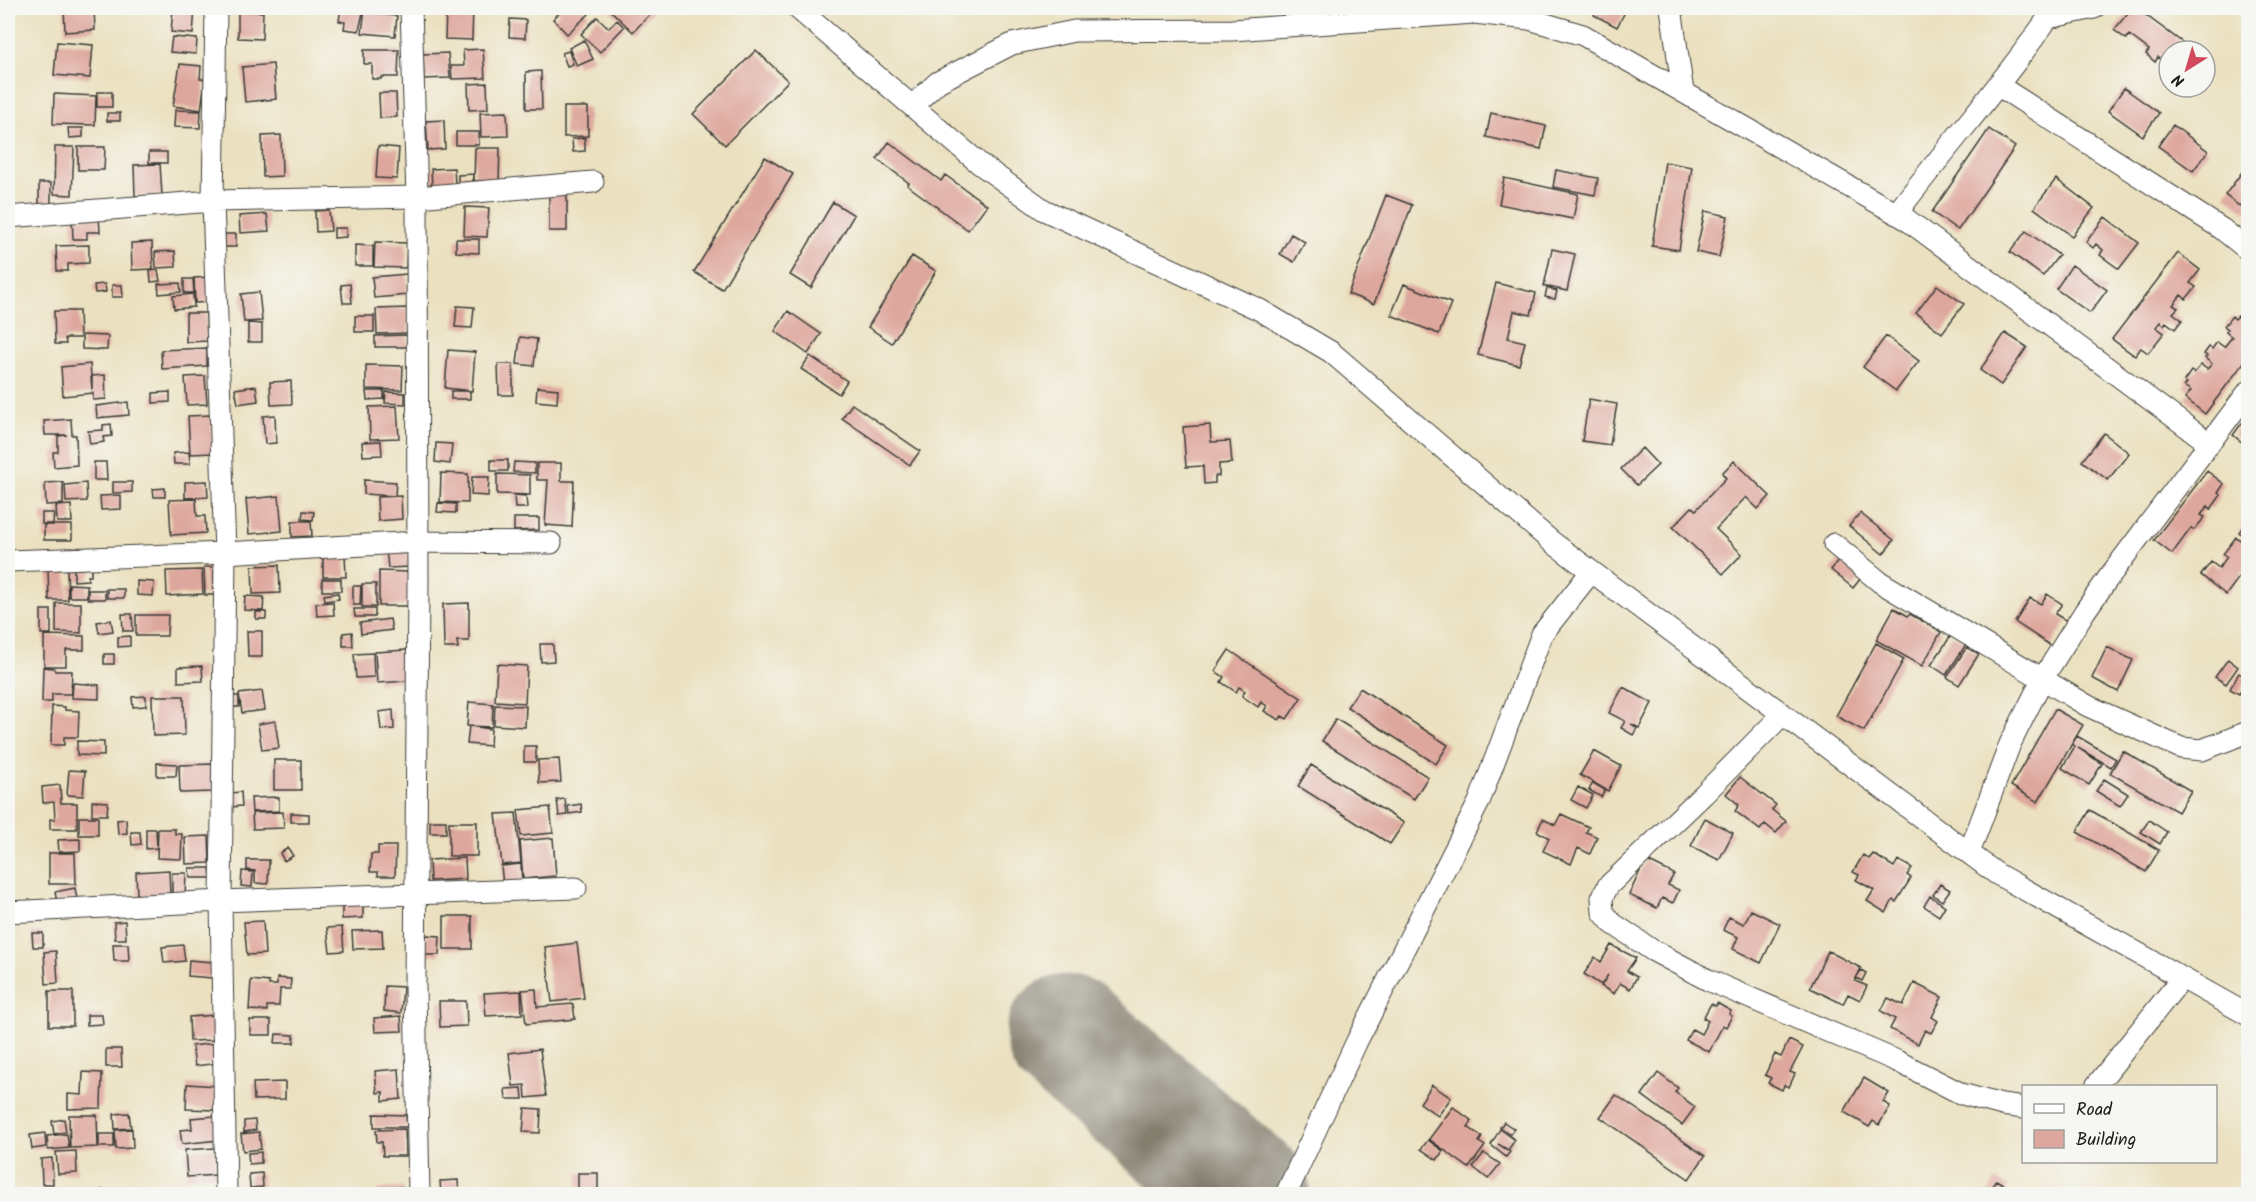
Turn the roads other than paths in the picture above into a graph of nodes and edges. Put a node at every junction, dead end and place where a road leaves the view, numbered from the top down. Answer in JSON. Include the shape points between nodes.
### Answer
{"nodes":[{"id":1,"x":216,"y":8,"type":"edge"},
{"id":2,"x":411,"y":8,"type":"edge"},
{"id":3,"x":797,"y":8,"type":"edge"},
{"id":4,"x":1671,"y":8,"type":"edge"},
{"id":5,"x":2094,"y":8,"type":"edge"},
{"id":6,"x":1999,"y":86,"type":"junction"},
{"id":7,"x":1683,"y":92,"type":"junction"},
{"id":8,"x":912,"y":106,"type":"junction"},
{"id":9,"x":593,"y":182,"type":"dead end"},
{"id":10,"x":417,"y":197,"type":"junction"},
{"id":11,"x":213,"y":201,"type":"junction"},
{"id":12,"x":1897,"y":213,"type":"junction"},
{"id":13,"x":8,"y":217,"type":"edge"},
{"id":14,"x":2248,"y":250,"type":"edge"},
{"id":15,"x":2248,"y":392,"type":"edge"},
{"id":16,"x":2209,"y":443,"type":"junction"},
{"id":17,"x":418,"y":542,"type":"junction"},
{"id":18,"x":551,"y":543,"type":"dead end"},
{"id":19,"x":1834,"y":544,"type":"dead end"},
{"id":20,"x":225,"y":553,"type":"junction"},
{"id":21,"x":8,"y":561,"type":"edge"},
{"id":22,"x":1591,"y":572,"type":"junction"},
{"id":23,"x":2043,"y":678,"type":"junction"},
{"id":24,"x":1782,"y":715,"type":"junction"},
{"id":25,"x":2248,"y":732,"type":"edge"},
{"id":26,"x":1968,"y":853,"type":"junction"},
{"id":27,"x":576,"y":888,"type":"dead end"},
{"id":28,"x":415,"y":894,"type":"junction"},
{"id":29,"x":221,"y":901,"type":"junction"},
{"id":30,"x":8,"y":912,"type":"edge"},
{"id":31,"x":2182,"y":978,"type":"junction"},
{"id":32,"x":2248,"y":1015,"type":"edge"},
{"id":33,"x":2097,"y":1085,"type":"edge"},
{"id":34,"x":2022,"y":1108,"type":"edge"},
{"id":35,"x":226,"y":1194,"type":"edge"},
{"id":36,"x":419,"y":1194,"type":"edge"},
{"id":37,"x":1286,"y":1194,"type":"edge"}],
"edges":[{"from":1,"to":11,"type":"street"},
{"from":2,"to":10,"type":"street"},
{"from":3,"to":8,"type":"street"},
{"from":4,"to":7,"type":"street"},
{"from":5,"to":6,"type":"street","via":[[2048,18]]},
{"from":6,"to":12,"type":"street"},
{"from":6,"to":14,"type":"street"},
{"from":7,"to":8,"type":"street","via":[[1583,35],[1529,19],[1474,13],[1232,30],[1074,31],[1012,44],[938,82]]},
{"from":7,"to":12,"type":"street"},
{"from":8,"to":22,"type":"street","via":[[980,164],[1044,210],[1260,310],[1331,352]]},
{"from":9,"to":10,"type":"street"},
{"from":10,"to":11,"type":"street"},
{"from":10,"to":17,"type":"street"},
{"from":11,"to":13,"type":"street"},
{"from":11,"to":20,"type":"street"},
{"from":12,"to":16,"type":"street"},
{"from":15,"to":16,"type":"street"},
{"from":16,"to":23,"type":"street","via":[[2109,577]]},
{"from":17,"to":18,"type":"street"},
{"from":17,"to":20,"type":"street"},
{"from":17,"to":28,"type":"street"},
{"from":19,"to":23,"type":"street","via":[[1880,582]]},
{"from":20,"to":21,"type":"street"},
{"from":20,"to":29,"type":"street"},
{"from":22,"to":24,"type":"street"},
{"from":22,"to":37,"type":"street","via":[[1542,634],[1479,802],[1357,1041]]},
{"from":23,"to":25,"type":"street","via":[[2088,706],[2181,748],[2202,750]]},
{"from":23,"to":26,"type":"street","via":[[2010,744]]},
{"from":24,"to":26,"type":"street"},
{"from":24,"to":34,"type":"street","via":[[1608,886],[1602,898],[1603,912],[1612,923],[1652,950],[1708,980],[1897,1061],[1962,1094]]},
{"from":26,"to":31,"type":"street","via":[[1997,874]]},
{"from":27,"to":28,"type":"street"},
{"from":28,"to":29,"type":"street"},
{"from":28,"to":36,"type":"street"},
{"from":29,"to":30,"type":"street"},
{"from":29,"to":35,"type":"street"},
{"from":31,"to":32,"type":"street"},
{"from":31,"to":33,"type":"street"}]}
